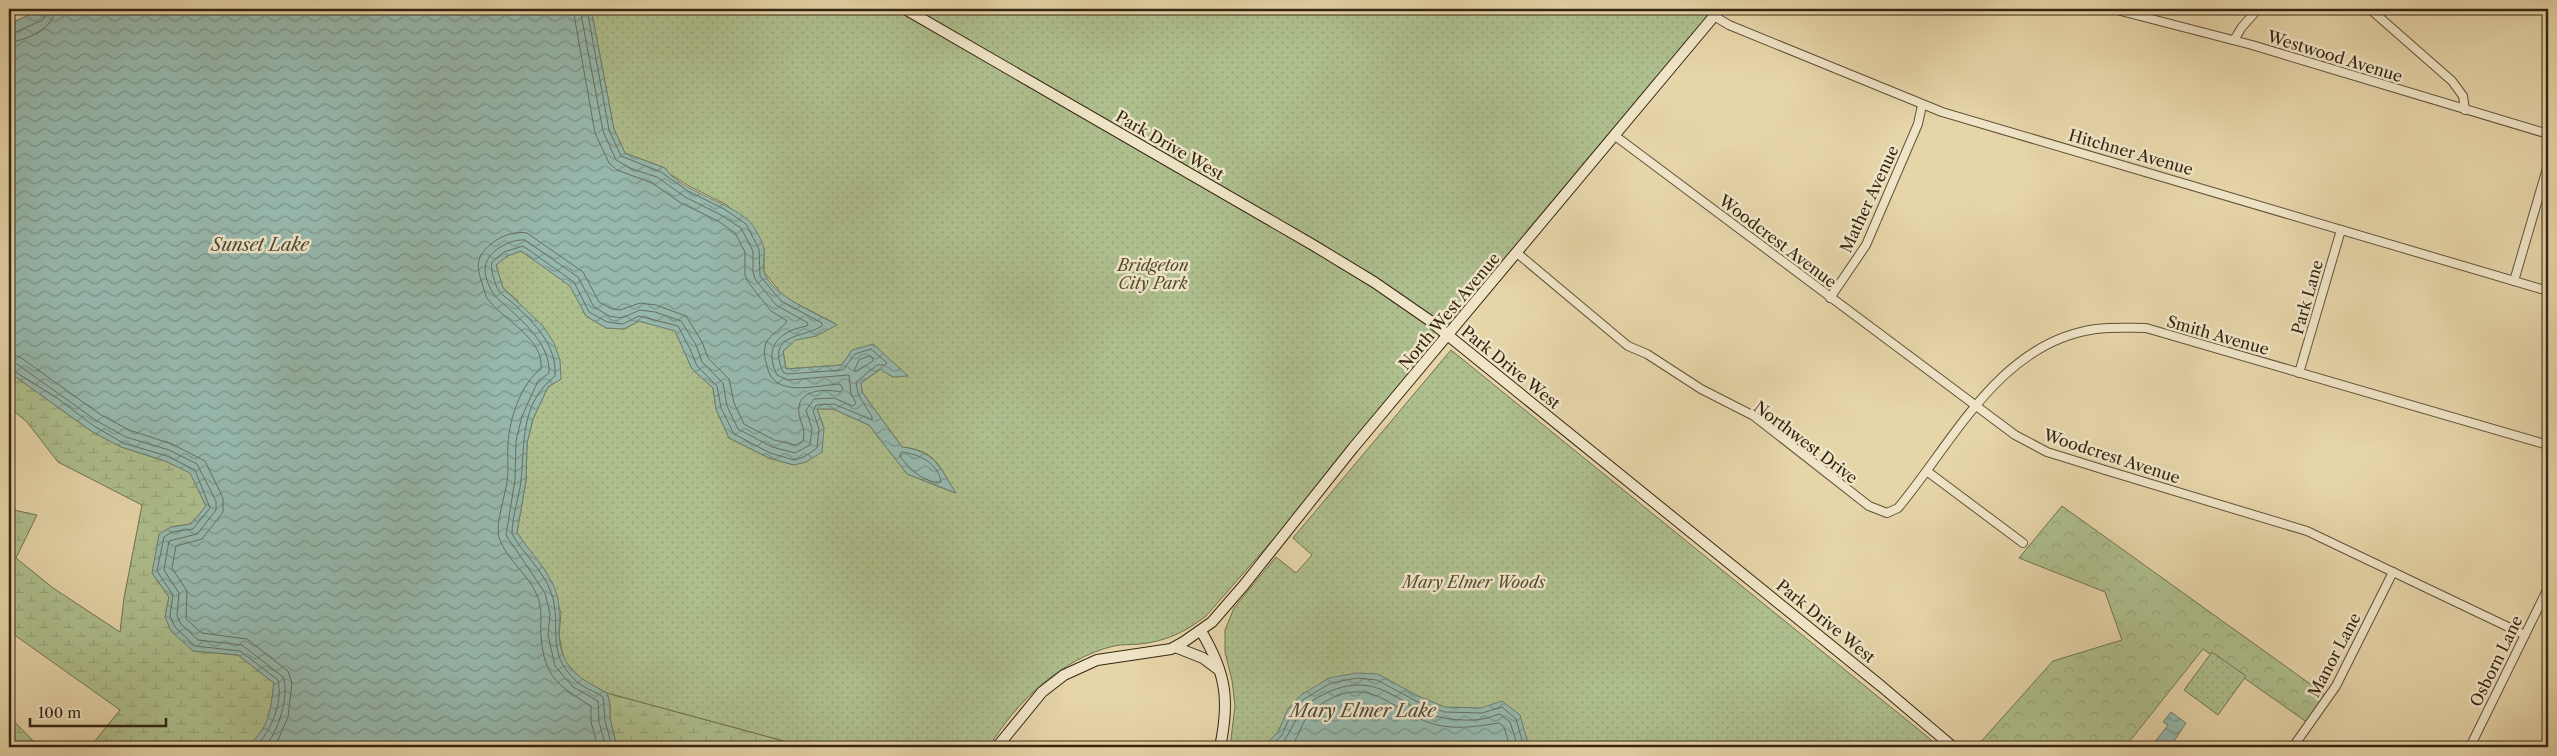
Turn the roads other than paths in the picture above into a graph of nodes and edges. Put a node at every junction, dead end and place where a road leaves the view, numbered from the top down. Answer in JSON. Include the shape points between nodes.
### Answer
{"nodes":[{"id":1,"x":904,"y":9,"type":"edge"},
{"id":2,"x":2113,"y":9,"type":"edge"},
{"id":3,"x":2258,"y":9,"type":"edge"},
{"id":4,"x":2370,"y":9,"type":"edge"},
{"id":5,"x":1717,"y":12,"type":"edge"},
{"id":6,"x":2234,"y":40,"type":"junction"},
{"id":7,"x":1922,"y":105,"type":"junction"},
{"id":8,"x":2465,"y":110,"type":"junction"},
{"id":9,"x":2548,"y":134,"type":"edge"},
{"id":10,"x":1614,"y":135,"type":"junction"},
{"id":11,"x":2548,"y":165,"type":"edge"},
{"id":12,"x":2341,"y":230,"type":"junction"},
{"id":13,"x":1517,"y":253,"type":"junction"},
{"id":14,"x":2514,"y":281,"type":"junction"},
{"id":15,"x":2548,"y":291,"type":"edge"},
{"id":16,"x":1830,"y":298,"type":"junction"},
{"id":17,"x":1448,"y":335,"type":"junction"},
{"id":18,"x":2299,"y":373,"type":"junction"},
{"id":19,"x":1975,"y":407,"type":"junction"},
{"id":20,"x":2548,"y":445,"type":"edge"},
{"id":21,"x":1928,"y":472,"type":"junction"},
{"id":22,"x":2023,"y":543,"type":"dead end"},
{"id":23,"x":2393,"y":572,"type":"junction"},
{"id":24,"x":2548,"y":588,"type":"edge"},
{"id":25,"x":1200,"y":631,"type":"junction"},
{"id":26,"x":2525,"y":635,"type":"junction"},
{"id":27,"x":1174,"y":647,"type":"junction"},
{"id":28,"x":1221,"y":673,"type":"junction"},
{"id":29,"x":997,"y":747,"type":"edge"},
{"id":30,"x":1220,"y":747,"type":"edge"},
{"id":31,"x":1953,"y":747,"type":"edge"},
{"id":32,"x":2293,"y":747,"type":"edge"},
{"id":33,"x":2470,"y":747,"type":"edge"}],
"edges":[{"from":1,"to":17,"type":"street","name":"Park Drive West","via":[[1313,245],[1396,296]]},
{"from":2,"to":6,"type":"street","name":"Westwood Avenue"},
{"from":3,"to":6,"type":"street"},
{"from":4,"to":8,"type":"street","via":[[2452,81],[2463,96]]},
{"from":5,"to":7,"type":"street","name":"Hitchner Avenue","via":[[1729,25]]},
{"from":5,"to":10,"type":"street","name":"North West Avenue"},
{"from":6,"to":8,"type":"street","name":"Westwood Avenue"},
{"from":7,"to":12,"type":"street","name":"Hitchner Avenue"},
{"from":7,"to":16,"type":"street","name":"Mather Avenue","via":[[1918,124],[1870,238]]},
{"from":8,"to":9,"type":"street","name":"Westwood Avenue"},
{"from":10,"to":13,"type":"street","name":"North West Avenue"},
{"from":10,"to":16,"type":"street","name":"Woodcrest Avenue"},
{"from":11,"to":14,"type":"street"},
{"from":12,"to":14,"type":"street","name":"Hitchner Avenue"},
{"from":12,"to":18,"type":"street","name":"Park Lane"},
{"from":13,"to":17,"type":"street","name":"North West Avenue"},
{"from":13,"to":21,"type":"street","name":"Northwest Drive","via":[[1628,346],[1754,416],[1880,512],[1898,508]]},
{"from":14,"to":15,"type":"street","name":"Hitchner Avenue"},
{"from":16,"to":19,"type":"street","name":"Woodcrest Avenue"},
{"from":17,"to":25,"type":"street","name":"North West Avenue","via":[[1244,585]]},
{"from":17,"to":31,"type":"street","name":"Park Drive West"},
{"from":18,"to":19,"type":"street","name":"Smith Avenue","via":[[2146,328],[2096,329],[2063,338],[2028,355]]},
{"from":18,"to":20,"type":"street","name":"Smith Avenue"},
{"from":19,"to":21,"type":"street","name":"Smith Avenue"},
{"from":19,"to":23,"type":"street","name":"Woodcrest Avenue","via":[[2015,435],[2047,452],[2307,530]]},
{"from":21,"to":22,"type":"street"},
{"from":23,"to":26,"type":"street","name":"Woodcrest Avenue"},
{"from":23,"to":32,"type":"street","name":"Manor Lane","via":[[2336,686]]},
{"from":24,"to":26,"type":"street","name":"Osborn Lane"},
{"from":25,"to":27,"type":"street","name":"North West Avenue"},
{"from":25,"to":28,"type":"street"},
{"from":26,"to":33,"type":"street","name":"Osborn Lane"},
{"from":27,"to":28,"type":"street","via":[[1204,658]]},
{"from":27,"to":29,"type":"street","via":[[1097,660],[1064,675],[1036,698]]},
{"from":28,"to":30,"type":"street","via":[[1226,699]]}]}
